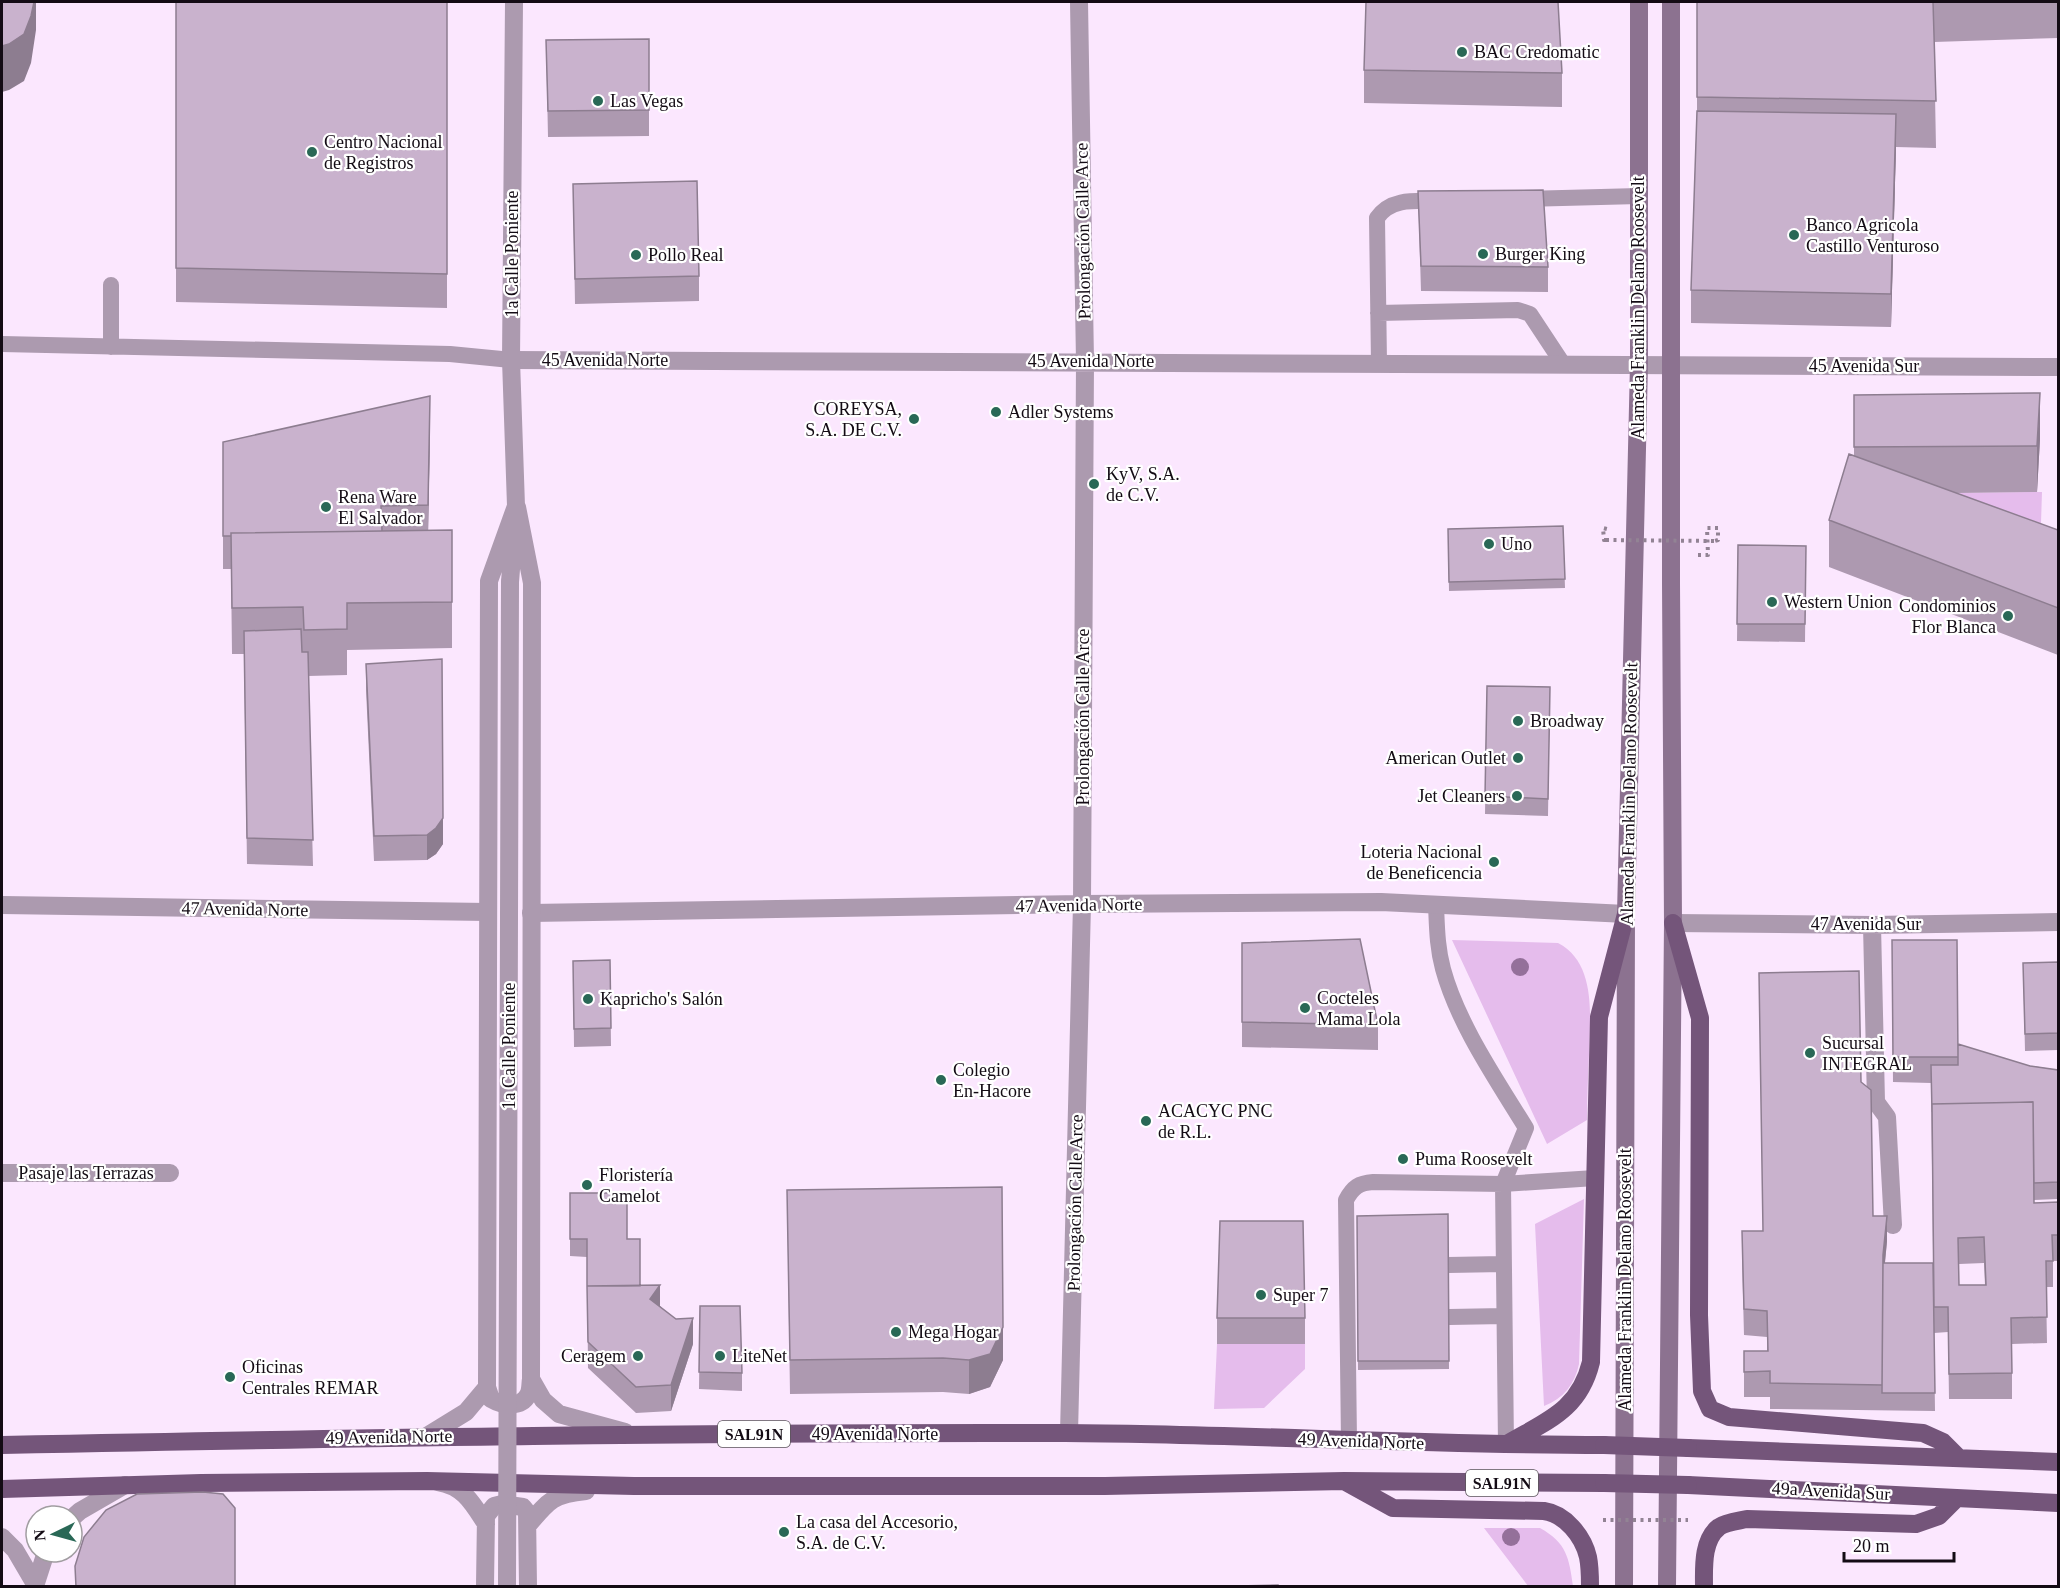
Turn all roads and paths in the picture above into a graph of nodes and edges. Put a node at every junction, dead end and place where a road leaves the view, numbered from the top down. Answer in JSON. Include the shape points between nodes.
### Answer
{"nodes":[{"id":1,"x":514,"y":2,"type":"edge"},
{"id":2,"x":1079,"y":2,"type":"edge"},
{"id":3,"x":1639,"y":2,"type":"edge"},
{"id":4,"x":1671,"y":2,"type":"edge"},
{"id":5,"x":1639,"y":196,"type":"junction"},
{"id":6,"x":1502,"y":200,"type":"edge"},
{"id":7,"x":1456,"y":201,"type":"edge"},
{"id":8,"x":111,"y":285,"type":"dead end"},
{"id":9,"x":1378,"y":313,"type":"junction"},
{"id":10,"x":2,"y":344,"type":"edge"},
{"id":11,"x":111,"y":347,"type":"junction"},
{"id":12,"x":511,"y":360,"type":"junction"},
{"id":13,"x":1085,"y":361,"type":"junction"},
{"id":14,"x":1379,"y":363,"type":"junction"},
{"id":15,"x":1563,"y":364,"type":"junction"},
{"id":16,"x":1639,"y":364,"type":"junction"},
{"id":17,"x":1671,"y":365,"type":"junction"},
{"id":18,"x":2058,"y":366,"type":"edge"},
{"id":19,"x":516,"y":506,"type":"junction"},
{"id":20,"x":1606,"y":540,"type":"dead end"},
{"id":21,"x":1708,"y":555,"type":"dead end"},
{"id":22,"x":1082,"y":904,"type":"junction"},
{"id":23,"x":2,"y":905,"type":"edge"},
{"id":24,"x":1436,"y":905,"type":"junction"},
{"id":25,"x":488,"y":912,"type":"junction"},
{"id":26,"x":531,"y":913,"type":"junction"},
{"id":27,"x":1626,"y":914,"type":"junction"},
{"id":28,"x":2058,"y":922,"type":"edge"},
{"id":29,"x":1673,"y":923,"type":"junction"},
{"id":30,"x":1872,"y":925,"type":"junction"},
{"id":31,"x":530,"y":1092,"type":"junction"},
{"id":32,"x":487,"y":1093,"type":"junction"},
{"id":33,"x":2,"y":1173,"type":"edge"},
{"id":34,"x":170,"y":1173,"type":"dead end"},
{"id":35,"x":1595,"y":1178,"type":"junction"},
{"id":36,"x":1503,"y":1184,"type":"junction"},
{"id":37,"x":1893,"y":1225,"type":"dead end"},
{"id":38,"x":1503,"y":1264,"type":"junction"},
{"id":39,"x":1448,"y":1265,"type":"edge"},
{"id":40,"x":1504,"y":1316,"type":"junction"},
{"id":41,"x":1449,"y":1317,"type":"edge"},
{"id":42,"x":531,"y":1379,"type":"junction"},
{"id":43,"x":486,"y":1387,"type":"junction"},
{"id":44,"x":1069,"y":1433,"type":"junction"},
{"id":45,"x":636,"y":1435,"type":"junction"},
{"id":46,"x":427,"y":1436,"type":"junction"},
{"id":47,"x":1349,"y":1441,"type":"junction"},
{"id":48,"x":2,"y":1445,"type":"edge"},
{"id":49,"x":1506,"y":1445,"type":"junction"},
{"id":50,"x":1604,"y":1445,"type":"joint"},
{"id":51,"x":1959,"y":1458,"type":"junction"},
{"id":52,"x":2058,"y":1462,"type":"edge"},
{"id":53,"x":428,"y":1481,"type":"junction"},
{"id":54,"x":1344,"y":1482,"type":"junction"},
{"id":55,"x":125,"y":1485,"type":"junction"},
{"id":56,"x":634,"y":1486,"type":"junction"},
{"id":57,"x":2,"y":1489,"type":"edge"},
{"id":58,"x":1957,"y":1498,"type":"junction"},
{"id":59,"x":2058,"y":1503,"type":"edge"},
{"id":60,"x":84,"y":1509,"type":"edge"},
{"id":61,"x":1603,"y":1520,"type":"dead end"},
{"id":62,"x":1688,"y":1520,"type":"dead end"},
{"id":63,"x":486,"y":1524,"type":"junction"},
{"id":64,"x":528,"y":1524,"type":"junction"},
{"id":65,"x":2,"y":1538,"type":"edge"},
{"id":66,"x":41,"y":1564,"type":"edge"},
{"id":67,"x":35,"y":1585,"type":"edge"},
{"id":68,"x":486,"y":1587,"type":"edge"},
{"id":69,"x":507,"y":1587,"type":"edge"},
{"id":70,"x":528,"y":1587,"type":"edge"},
{"id":71,"x":1590,"y":1587,"type":"edge"},
{"id":72,"x":1624,"y":1587,"type":"edge"},
{"id":73,"x":1667,"y":1587,"type":"edge"},
{"id":74,"x":1704,"y":1587,"type":"edge"}],
"edges":[{"from":1,"to":12,"type":"street","name":"1a Calle Poniente"},
{"from":2,"to":13,"type":"street","name":"Prolongación Calle Arce"},
{"from":3,"to":5,"type":"main road","name":"Alameda Franklin Delano Roosevelt"},
{"from":4,"to":17,"type":"main road","name":"Alameda Franklin Delano Roosevelt"},
{"from":5,"to":6,"type":"lane"},
{"from":5,"to":16,"type":"main road","name":"Alameda Franklin Delano Roosevelt"},
{"from":7,"to":9,"type":"lane","via":[[1399,202],[1383,208],[1377,218]]},
{"from":8,"to":11,"type":"lane"},
{"from":9,"to":14,"type":"lane"},
{"from":9,"to":15,"type":"lane","via":[[1518,310],[1530,314]]},
{"from":10,"to":11,"type":"lane"},
{"from":11,"to":12,"type":"lane","via":[[450,354]]},
{"from":12,"to":13,"type":"street","name":"45 Avenida Norte"},
{"from":12,"to":19,"type":"street","name":"1a Calle Poniente"},
{"from":13,"to":14,"type":"street","name":"45 Avenida Norte"},
{"from":13,"to":22,"type":"street","name":"Prolongación Calle Arce"},
{"from":14,"to":15,"type":"street","name":"45 Avenida Norte"},
{"from":15,"to":16,"type":"street","name":"45 Avenida Norte"},
{"from":16,"to":17,"type":"street","name":"45 Avenida Norte"},
{"from":16,"to":27,"type":"main road","name":"Alameda Franklin Delano Roosevelt"},
{"from":17,"to":18,"type":"street","name":"45 Avenida Sur"},
{"from":17,"to":29,"type":"main road","name":"Alameda Franklin Delano Roosevelt"},
{"from":19,"to":25,"type":"street","name":"1a Calle Poniente","via":[[489,581]]},
{"from":19,"to":26,"type":"street","name":"1a Calle Poniente","via":[[532,583]]},
{"from":19,"to":69,"type":"street","name":"1a Calle Poniente","bridge":true,"via":[[510,582]]},
{"from":20,"to":21,"type":"path","bridge":true,"via":[[1715,541],[1718,528],[1707,528]]},
{"from":22,"to":24,"type":"street","name":"47 Avenida Norte"},
{"from":22,"to":26,"type":"street","name":"47 Avenida Norte"},
{"from":22,"to":44,"type":"street","name":"Prolongación Calle Arce"},
{"from":23,"to":25,"type":"street","name":"47 Avenida Norte"},
{"from":24,"to":27,"type":"street","name":"47 Avenida Norte"},
{"from":24,"to":36,"type":"lane","via":[[1443,970],[1481,1053],[1526,1128]]},
{"from":25,"to":32,"type":"street","name":"1a Calle Poniente"},
{"from":26,"to":31,"type":"street","name":"1a Calle Poniente"},
{"from":27,"to":35,"type":"main road","via":[[1599,1017]]},
{"from":27,"to":72,"type":"main road","name":"Alameda Franklin Delano Roosevelt"},
{"from":28,"to":30,"type":"street","name":"47 Avenida Sur"},
{"from":29,"to":30,"type":"street","name":"47 Avenida Sur"},
{"from":29,"to":51,"type":"main road","via":[[1700,1018],[1699,1315],[1702,1391],[1710,1409],[1729,1417],[1923,1433],[1943,1442]]},
{"from":29,"to":73,"type":"main road","name":"Alameda Franklin Delano Roosevelt"},
{"from":30,"to":37,"type":"street","via":[[1876,1102],[1887,1117]]},
{"from":31,"to":32,"type":"street"},
{"from":31,"to":42,"type":"street","name":"1a Calle Poniente"},
{"from":32,"to":43,"type":"street","name":"1a Calle Poniente"},
{"from":33,"to":34,"type":"street","name":"Pasaje las Terrazas"},
{"from":35,"to":36,"type":"lane"},
{"from":35,"to":49,"type":"main road","via":[[1588,1377],[1570,1405]]},
{"from":36,"to":38,"type":"lane"},
{"from":36,"to":47,"type":"lane","via":[[1373,1182],[1359,1184],[1346,1200],[1353,1320]]},
{"from":38,"to":39,"type":"lane"},
{"from":38,"to":40,"type":"lane"},
{"from":40,"to":41,"type":"lane"},
{"from":40,"to":49,"type":"lane"},
{"from":42,"to":43,"type":"street","via":[[528,1395],[520,1403],[500,1404],[491,1400]]},
{"from":42,"to":45,"type":"street","via":[[543,1400],[559,1414]]},
{"from":43,"to":46,"type":"street","via":[[466,1412]]},
{"from":44,"to":45,"type":"main road","name":"49 Avenida Norte","number":"SAL91N"},
{"from":44,"to":47,"type":"main road","name":"49 Avenida Norte","number":"SAL91N"},
{"from":45,"to":46,"type":"main road","name":"49 Avenida Norte","number":"SAL91N"},
{"from":46,"to":48,"type":"main road","name":"49 Avenida Norte","number":"SAL91N"},
{"from":47,"to":49,"type":"main road","name":"49 Avenida Norte","number":"SAL91N"},
{"from":49,"to":50,"type":"main road","name":"49 Avenida Norte","number":"SAL91N"},
{"from":50,"to":51,"type":"main road","name":"49a Avenida Sur","number":"SAL91N","bridge":true},
{"from":51,"to":52,"type":"main road","name":"49a Avenida Sur","number":"SAL91N"},
{"from":53,"to":55,"type":"main road","number":"SAL91N","via":[[202,1488]]},
{"from":53,"to":56,"type":"main road","number":"SAL91N"},
{"from":53,"to":63,"type":"street","via":[[451,1484],[463,1492]]},
{"from":54,"to":56,"type":"main road","number":"SAL91N"},
{"from":54,"to":58,"type":"main road","name":"49a Avenida Sur","number":"SAL91N","bridge":true,"via":[[1688,1485]]},
{"from":54,"to":71,"type":"main road","via":[[1393,1508],[1555,1513],[1565,1520],[1584,1547]]},
{"from":55,"to":57,"type":"main road","number":"SAL91N"},
{"from":55,"to":60,"type":"street"},
{"from":56,"to":64,"type":"street","via":[[563,1493]]},
{"from":58,"to":59,"type":"main road","name":"49a Avenida Sur","number":"SAL91N"},
{"from":58,"to":74,"type":"main road","via":[[1939,1516],[1916,1524],[1734,1521],[1720,1527],[1711,1537],[1706,1551]]},
{"from":61,"to":62,"type":"path","bridge":true},
{"from":63,"to":64,"type":"street","via":[[490,1508],[502,1504],[523,1507]]},
{"from":63,"to":68,"type":"street"},
{"from":64,"to":70,"type":"street"},
{"from":65,"to":67,"type":"street","via":[[15,1550]]},
{"from":66,"to":67,"type":"street"}]}
